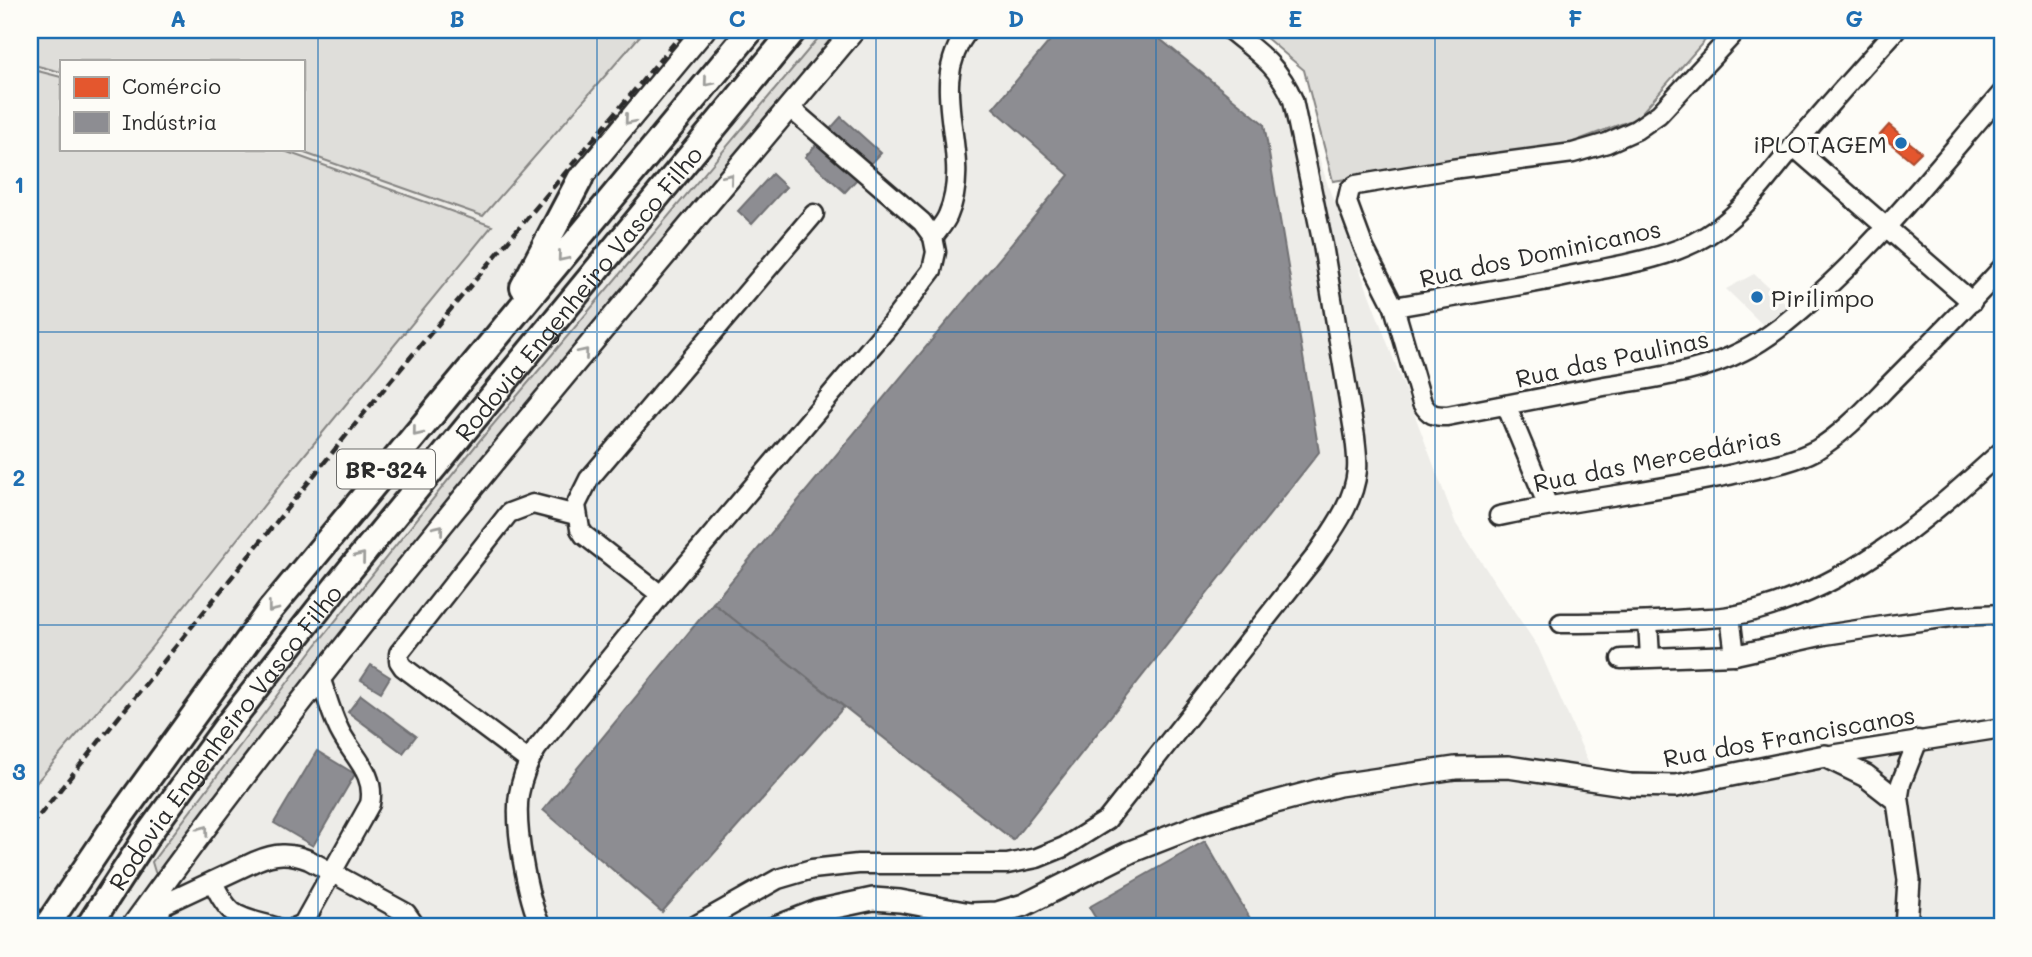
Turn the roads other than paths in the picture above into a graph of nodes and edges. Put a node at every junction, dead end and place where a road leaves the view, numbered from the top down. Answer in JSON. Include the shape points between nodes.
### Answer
{"nodes":[{"id":1,"x":704,"y":30,"type":"edge"},
{"id":2,"x":751,"y":30,"type":"edge"},
{"id":3,"x":794,"y":30,"type":"edge"},
{"id":4,"x":853,"y":30,"type":"edge"},
{"id":5,"x":968,"y":30,"type":"edge"},
{"id":6,"x":1230,"y":30,"type":"edge"},
{"id":7,"x":1737,"y":30,"type":"edge"},
{"id":8,"x":1896,"y":30,"type":"edge"},
{"id":9,"x":2002,"y":93,"type":"edge"},
{"id":10,"x":789,"y":107,"type":"junction"},
{"id":11,"x":1793,"y":146,"type":"junction"},
{"id":12,"x":580,"y":179,"type":"joint"},
{"id":13,"x":814,"y":214,"type":"dead end"},
{"id":14,"x":1886,"y":227,"type":"junction"},
{"id":15,"x":933,"y":237,"type":"junction"},
{"id":16,"x":2002,"y":268,"type":"edge"},
{"id":17,"x":1972,"y":302,"type":"junction"},
{"id":18,"x":1394,"y":307,"type":"junction"},
{"id":19,"x":489,"y":344,"type":"junction"},
{"id":20,"x":1506,"y":405,"type":"junction"},
{"id":21,"x":2002,"y":451,"type":"edge"},
{"id":22,"x":1548,"y":506,"type":"junction"},
{"id":23,"x":576,"y":515,"type":"junction"},
{"id":24,"x":1499,"y":516,"type":"dead end"},
{"id":25,"x":661,"y":595,"type":"junction"},
{"id":26,"x":2002,"y":614,"type":"edge"},
{"id":27,"x":1730,"y":616,"type":"junction"},
{"id":28,"x":1648,"y":622,"type":"junction"},
{"id":29,"x":1562,"y":623,"type":"dead end"},
{"id":30,"x":1735,"y":656,"type":"junction"},
{"id":31,"x":1650,"y":657,"type":"junction"},
{"id":32,"x":1621,"y":659,"type":"dead end"},
{"id":33,"x":320,"y":678,"type":"junction"},
{"id":34,"x":2002,"y":728,"type":"edge"},
{"id":35,"x":1918,"y":740,"type":"junction"},
{"id":36,"x":1825,"y":756,"type":"junction"},
{"id":37,"x":529,"y":761,"type":"junction"},
{"id":38,"x":1898,"y":801,"type":"junction"},
{"id":39,"x":333,"y":872,"type":"junction"},
{"id":40,"x":213,"y":882,"type":"junction"},
{"id":41,"x":163,"y":884,"type":"junction"},
{"id":42,"x":160,"y":906,"type":"junction"},
{"id":43,"x":46,"y":927,"type":"edge"},
{"id":44,"x":88,"y":927,"type":"edge"},
{"id":45,"x":132,"y":927,"type":"edge"},
{"id":46,"x":157,"y":927,"type":"edge"},
{"id":47,"x":275,"y":927,"type":"edge"},
{"id":48,"x":296,"y":927,"type":"edge"},
{"id":49,"x":416,"y":927,"type":"edge"},
{"id":50,"x":541,"y":927,"type":"edge"},
{"id":51,"x":693,"y":927,"type":"edge"},
{"id":52,"x":776,"y":927,"type":"edge"},
{"id":53,"x":1906,"y":927,"type":"edge"}],
"edges":[{"from":1,"to":12,"type":"main road","one_way":true},
{"from":2,"to":19,"type":"highway","name":"Rodovia Engenheiro Vasco Filho","number":"BR-324","one_way":true},
{"from":44,"to":3,"type":"highway","name":"Rodovia Engenheiro Vasco Filho","number":"BR-324","one_way":true,"via":[[221,734],[322,605]]},
{"from":4,"to":10,"type":"main road"},
{"from":5,"to":15,"type":"street","via":[[953,56],[947,85],[956,157],[955,190],[948,216]]},
{"from":6,"to":51,"type":"street","via":[[1272,64],[1293,100],[1355,437],[1358,468],[1354,492],[1341,518],[1107,820],[1075,841],[1037,858],[1007,864],[858,864],[812,869],[778,879]]},
{"from":7,"to":18,"type":"street","via":[[1660,114],[1607,143],[1573,153],[1352,187],[1347,202]]},
{"from":8,"to":11,"type":"street","name":"Rua dos Dominicanos"},
{"from":9,"to":14,"type":"street","name":"Rua das Paulinas"},
{"from":10,"to":15,"type":"street","via":[[922,222]]},
{"from":33,"to":10,"type":"main road","one_way":true},
{"from":11,"to":14,"type":"street"},
{"from":11,"to":18,"type":"street","name":"Rua dos Dominicanos","via":[[1740,209],[1718,229],[1684,248],[1552,280]]},
{"from":12,"to":19,"type":"highway"},
{"from":13,"to":23,"type":"street","via":[[589,479]]},
{"from":14,"to":17,"type":"street"},
{"from":14,"to":20,"type":"street","name":"Rua das Paulinas","via":[[1790,321],[1742,352],[1671,375]]},
{"from":15,"to":25,"type":"street","via":[[932,270],[899,314]]},
{"from":16,"to":17,"type":"street","name":"Rua das Mercedárias"},
{"from":17,"to":22,"type":"street","name":"Rua das Mercedárias","via":[[1850,423],[1815,450],[1696,482]]},
{"from":18,"to":20,"type":"street","name":"Rua das Paulinas","via":[[1422,403],[1434,416]]},
{"from":19,"to":43,"type":"highway","name":"Rodovia Engenheiro Vasco Filho","number":"BR-324","one_way":true,"via":[[270,610]]},
{"from":20,"to":22,"type":"street"},
{"from":21,"to":27,"type":"street","via":[[1932,514],[1858,566],[1796,598]]},
{"from":22,"to":24,"type":"street","name":"Rua das Mercedárias"},
{"from":23,"to":25,"type":"street","via":[[584,534]]},
{"from":23,"to":37,"type":"street","via":[[533,504],[509,513],[399,653],[403,667]]},
{"from":25,"to":37,"type":"street"},
{"from":26,"to":30,"type":"street","via":[[1825,635]]},
{"from":27,"to":28,"type":"street"},
{"from":27,"to":30,"type":"street"},
{"from":28,"to":29,"type":"street"},
{"from":28,"to":31,"type":"street"},
{"from":30,"to":31,"type":"street"},
{"from":31,"to":32,"type":"street"},
{"from":33,"to":39,"type":"street","via":[[337,726],[372,783],[370,804]]},
{"from":41,"to":33,"type":"main road","one_way":true},
{"from":34,"to":35,"type":"street","name":"Rua dos Franciscanos"},
{"from":35,"to":36,"type":"street","name":"Rua dos Franciscanos"},
{"from":35,"to":38,"type":"street"},
{"from":36,"to":38,"type":"main road","via":[[1866,776]]},
{"from":36,"to":52,"type":"main road","name":"Rua dos Franciscanos","via":[[1676,786],[1630,785],[1508,767],[1396,775],[1339,785],[1197,826],[997,913],[971,914],[873,899],[817,911]]},
{"from":37,"to":50,"type":"street","via":[[519,794],[518,820],[531,898]]},
{"from":38,"to":53,"type":"main road","via":[[1909,880]]},
{"from":39,"to":40,"type":"street","via":[[284,853]]},
{"from":39,"to":48,"type":"street","via":[[303,924]]},
{"from":39,"to":49,"type":"street","via":[[406,913]]},
{"from":40,"to":42,"type":"street"},
{"from":40,"to":47,"type":"street","via":[[237,917]]},
{"from":41,"to":42,"type":"main road"},
{"from":41,"to":45,"type":"main road"},
{"from":42,"to":46,"type":"main road"}]}
